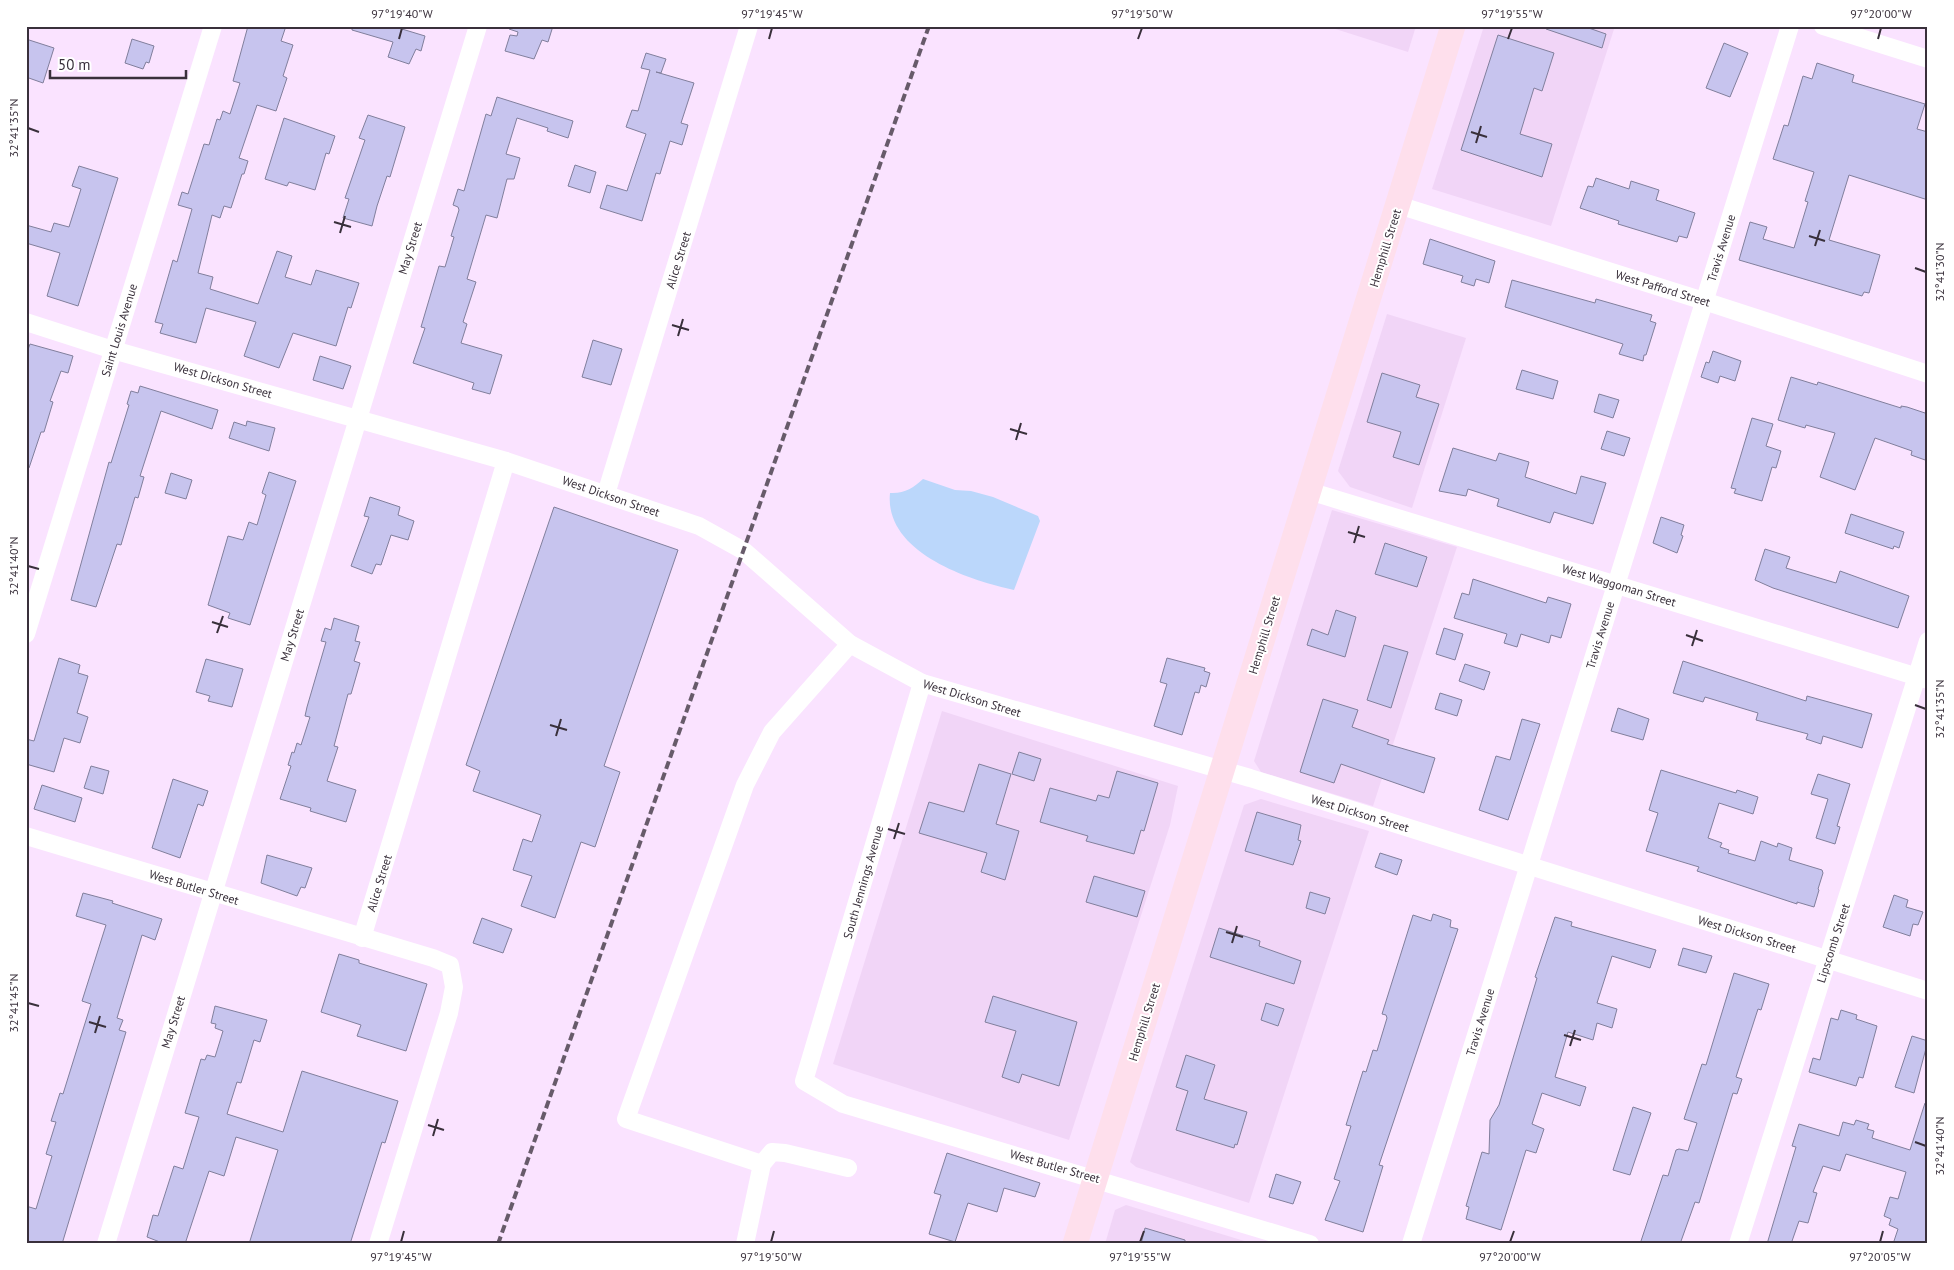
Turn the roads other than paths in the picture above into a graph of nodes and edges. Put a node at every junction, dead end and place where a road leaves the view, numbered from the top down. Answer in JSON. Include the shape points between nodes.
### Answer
{"nodes":[{"id":1,"x":213,"y":26,"type":"edge"},
{"id":2,"x":478,"y":26,"type":"edge"},
{"id":3,"x":749,"y":26,"type":"edge"},
{"id":4,"x":1454,"y":26,"type":"edge"},
{"id":5,"x":1790,"y":26,"type":"edge"},
{"id":6,"x":1823,"y":26,"type":"edge"},
{"id":7,"x":1928,"y":59,"type":"edge"},
{"id":8,"x":1398,"y":205,"type":"junction"},
{"id":9,"x":1704,"y":301,"type":"junction"},
{"id":10,"x":26,"y":322,"type":"edge"},
{"id":11,"x":113,"y":350,"type":"junction"},
{"id":12,"x":1928,"y":374,"type":"edge"},
{"id":13,"x":358,"y":418,"type":"junction"},
{"id":14,"x":506,"y":461,"type":"junction"},
{"id":15,"x":1309,"y":491,"type":"junction"},
{"id":16,"x":606,"y":494,"type":"junction"},
{"id":17,"x":1616,"y":584,"type":"junction"},
{"id":18,"x":26,"y":634,"type":"edge"},
{"id":19,"x":1928,"y":641,"type":"edge"},
{"id":20,"x":850,"y":644,"type":"junction"},
{"id":21,"x":1922,"y":678,"type":"edge"},
{"id":22,"x":922,"y":683,"type":"junction"},
{"id":23,"x":1222,"y":771,"type":"junction"},
{"id":24,"x":26,"y":836,"type":"edge"},
{"id":25,"x":1528,"y":866,"type":"junction"},
{"id":26,"x":213,"y":893,"type":"junction"},
{"id":27,"x":362,"y":938,"type":"junction"},
{"id":28,"x":1827,"y":960,"type":"junction"},
{"id":29,"x":1928,"y":991,"type":"edge"},
{"id":30,"x":804,"y":1081,"type":"joint"},
{"id":31,"x":762,"y":1164,"type":"junction"},
{"id":32,"x":848,"y":1168,"type":"dead end"},
{"id":33,"x":1096,"y":1178,"type":"junction"},
{"id":34,"x":106,"y":1244,"type":"edge"},
{"id":35,"x":378,"y":1244,"type":"edge"},
{"id":36,"x":744,"y":1244,"type":"edge"},
{"id":37,"x":1075,"y":1244,"type":"edge"},
{"id":38,"x":1310,"y":1244,"type":"edge"},
{"id":39,"x":1411,"y":1244,"type":"edge"},
{"id":40,"x":1738,"y":1244,"type":"edge"}],
"edges":[{"from":1,"to":11,"type":"street","name":"Saint Louis Avenue"},
{"from":2,"to":13,"type":"street","name":"May Street"},
{"from":3,"to":16,"type":"street","name":"Alice Street"},
{"from":4,"to":8,"type":"main road","name":"Hemphill Street"},
{"from":5,"to":9,"type":"street","name":"Travis Avenue"},
{"from":6,"to":7,"type":"street"},
{"from":8,"to":9,"type":"street","name":"West Pafford Street"},
{"from":8,"to":15,"type":"main road","name":"Hemphill Street"},
{"from":9,"to":12,"type":"street","name":"West Pafford Street"},
{"from":9,"to":17,"type":"street","name":"Travis Avenue"},
{"from":10,"to":11,"type":"street","name":"West Dickson Street"},
{"from":11,"to":13,"type":"street","name":"West Dickson Street"},
{"from":11,"to":18,"type":"street","name":"Saint Louis Avenue"},
{"from":13,"to":14,"type":"street","name":"West Dickson Street"},
{"from":13,"to":26,"type":"street","name":"May Street"},
{"from":14,"to":16,"type":"street","name":"West Dickson Street"},
{"from":14,"to":27,"type":"street","name":"Alice Street"},
{"from":15,"to":17,"type":"street","name":"West Waggoman Street"},
{"from":15,"to":23,"type":"main road","name":"Hemphill Street"},
{"from":16,"to":20,"type":"street","name":"West Dickson Street","via":[[699,526],[744,551]]},
{"from":17,"to":21,"type":"street","name":"West Waggoman Street"},
{"from":17,"to":25,"type":"street","name":"Travis Avenue"},
{"from":19,"to":21,"type":"street","name":"Lipscomb Street"},
{"from":20,"to":22,"type":"street","name":"West Dickson Street"},
{"from":20,"to":31,"type":"street","via":[[772,732],[745,785],[626,1119]]},
{"from":21,"to":28,"type":"street","name":"Lipscomb Street"},
{"from":22,"to":23,"type":"street","name":"West Dickson Street"},
{"from":22,"to":30,"type":"street","name":"South Jennings Avenue"},
{"from":23,"to":25,"type":"street","name":"West Dickson Street"},
{"from":23,"to":33,"type":"main road","name":"Hemphill Street"},
{"from":24,"to":26,"type":"street","name":"West Butler Street"},
{"from":25,"to":28,"type":"street","name":"West Dickson Street"},
{"from":25,"to":39,"type":"street","name":"Travis Avenue"},
{"from":26,"to":27,"type":"street","name":"West Butler Street"},
{"from":26,"to":34,"type":"street","name":"May Street"},
{"from":27,"to":35,"type":"street","via":[[450,965],[454,987],[449,1013]]},
{"from":28,"to":29,"type":"street","name":"West Dickson Street"},
{"from":28,"to":40,"type":"street","name":"Lipscomb Street"},
{"from":30,"to":33,"type":"street","name":"West Butler Street","via":[[842,1104]]},
{"from":31,"to":32,"type":"street","via":[[772,1152]]},
{"from":31,"to":36,"type":"street"},
{"from":33,"to":37,"type":"main road","name":"Hemphill Street"},
{"from":33,"to":38,"type":"street","name":"West Butler Street"}]}
